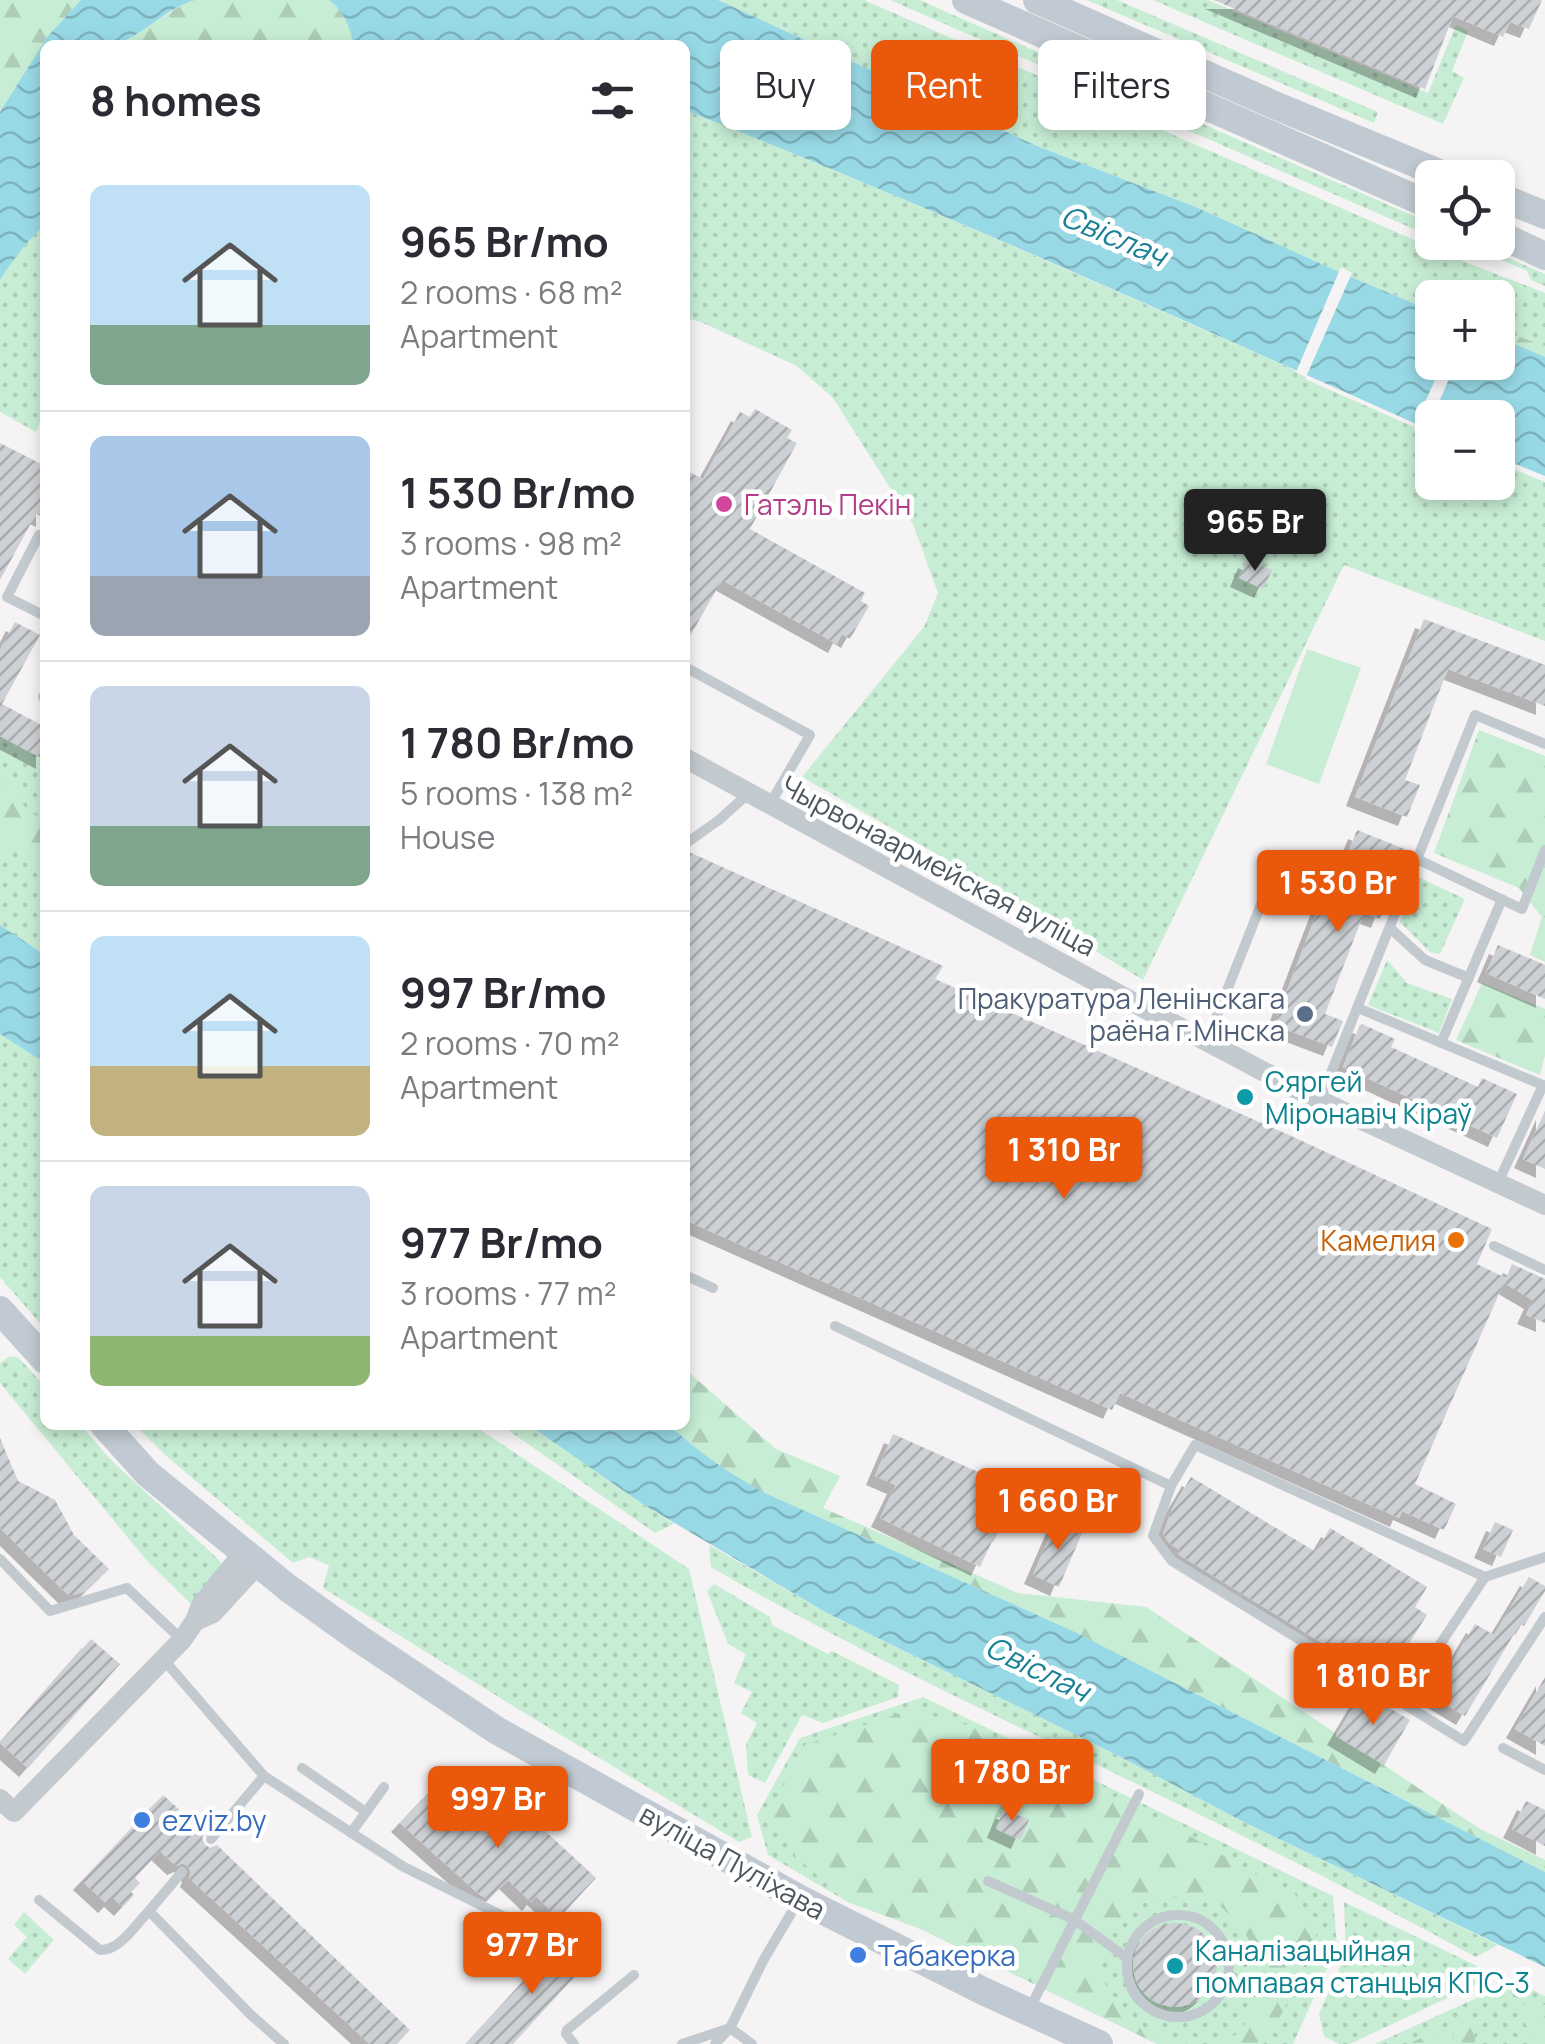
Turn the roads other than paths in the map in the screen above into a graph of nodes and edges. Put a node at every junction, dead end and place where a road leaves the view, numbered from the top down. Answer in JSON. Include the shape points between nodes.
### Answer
{"nodes":[{"id":1,"x":966,"y":0,"type":"edge"},
{"id":2,"x":1037,"y":0,"type":"edge"},
{"id":3,"x":1415,"y":163,"type":"edge"},
{"id":4,"x":1415,"y":198,"type":"edge"},
{"id":5,"x":1515,"y":203,"type":"edge"},
{"id":6,"x":1545,"y":215,"type":"edge"},
{"id":7,"x":1515,"y":240,"type":"edge"},
{"id":8,"x":1544,"y":251,"type":"edge"},
{"id":9,"x":40,"y":536,"type":"edge"},
{"id":10,"x":40,"y":613,"type":"edge"},
{"id":11,"x":690,"y":671,"type":"edge"},
{"id":12,"x":1545,"y":744,"type":"edge"},
{"id":13,"x":690,"y":761,"type":"edge"},
{"id":14,"x":749,"y":794,"type":"junction"},
{"id":15,"x":770,"y":804,"type":"junction"},
{"id":16,"x":690,"y":840,"type":"edge"},
{"id":17,"x":1545,"y":850,"type":"edge"},
{"id":18,"x":1419,"y":860,"type":"junction"},
{"id":19,"x":1276,"y":869,"type":"dead end"},
{"id":20,"x":1502,"y":899,"type":"junction"},
{"id":21,"x":1391,"y":929,"type":"junction"},
{"id":22,"x":1469,"y":978,"type":"junction"},
{"id":23,"x":1358,"y":1008,"type":"junction"},
{"id":24,"x":1206,"y":1042,"type":"junction"},
{"id":25,"x":1442,"y":1043,"type":"junction"},
{"id":26,"x":1544,"y":1085,"type":"edge"},
{"id":27,"x":1320,"y":1100,"type":"junction"},
{"id":28,"x":1498,"y":1183,"type":"junction"},
{"id":29,"x":1545,"y":1205,"type":"edge"},
{"id":30,"x":1494,"y":1246,"type":"dead end"},
{"id":31,"x":1545,"y":1270,"type":"edge"},
{"id":32,"x":690,"y":1276,"type":"edge"},
{"id":33,"x":713,"y":1288,"type":"dead end"},
{"id":34,"x":9,"y":1326,"type":"edge"},
{"id":35,"x":835,"y":1326,"type":"dead end"},
{"id":36,"x":40,"y":1355,"type":"edge"},
{"id":37,"x":108,"y":1430,"type":"edge"},
{"id":38,"x":1171,"y":1486,"type":"junction"},
{"id":39,"x":0,"y":1558,"type":"edge"},
{"id":40,"x":250,"y":1558,"type":"junction"},
{"id":41,"x":1545,"y":1558,"type":"edge"},
{"id":42,"x":1484,"y":1577,"type":"junction"},
{"id":43,"x":1545,"y":1618,"type":"edge"},
{"id":44,"x":182,"y":1640,"type":"junction"},
{"id":45,"x":164,"y":1659,"type":"junction"},
{"id":46,"x":1402,"y":1703,"type":"junction"},
{"id":47,"x":1503,"y":1748,"type":"dead end"},
{"id":48,"x":302,"y":1768,"type":"dead end"},
{"id":49,"x":1545,"y":1770,"type":"edge"},
{"id":50,"x":264,"y":1776,"type":"junction"},
{"id":51,"x":384,"y":1787,"type":"dead end"},
{"id":52,"x":1138,"y":1794,"type":"dead end"},
{"id":53,"x":0,"y":1799,"type":"edge"},
{"id":54,"x":366,"y":1812,"type":"junction"},
{"id":55,"x":351,"y":1833,"type":"junction"},
{"id":56,"x":211,"y":1839,"type":"dead end"},
{"id":57,"x":182,"y":1872,"type":"dead end"},
{"id":58,"x":988,"y":1881,"type":"dead end"},
{"id":59,"x":800,"y":1899,"type":"junction"},
{"id":60,"x":39,"y":1900,"type":"dead end"},
{"id":61,"x":149,"y":1911,"type":"junction"},
{"id":62,"x":1073,"y":1919,"type":"junction"},
{"id":63,"x":537,"y":1933,"type":"dead end"},
{"id":64,"x":1127,"y":1958,"type":"junction"},
{"id":65,"x":634,"y":1975,"type":"dead end"},
{"id":66,"x":1028,"y":2011,"type":"junction"},
{"id":67,"x":730,"y":2028,"type":"junction"},
{"id":68,"x":284,"y":2044,"type":"edge"},
{"id":69,"x":574,"y":2044,"type":"edge"},
{"id":70,"x":682,"y":2044,"type":"edge"},
{"id":71,"x":715,"y":2044,"type":"edge"},
{"id":72,"x":752,"y":2044,"type":"edge"},
{"id":73,"x":1099,"y":2044,"type":"edge"}],
"edges":[{"from":1,"to":4,"type":"street"},
{"from":2,"to":3,"type":"street"},
{"from":5,"to":6,"type":"street"},
{"from":7,"to":8,"type":"street"},
{"from":9,"to":10,"type":"lane","via":[[7,596]]},
{"from":11,"to":15,"type":"lane","via":[[810,736]]},
{"from":12,"to":18,"type":"lane","via":[[1475,716]]},
{"from":13,"to":14,"type":"street","name":"Чырвонаармейская вуліца"},
{"from":14,"to":15,"type":"street","name":"Чырвонаармейская вуліца"},
{"from":14,"to":16,"type":"lane"},
{"from":15,"to":24,"type":"street","name":"Чырвонаармейская вуліца"},
{"from":17,"to":20,"type":"lane","via":[[1522,909]]},
{"from":18,"to":20,"type":"lane"},
{"from":18,"to":21,"type":"lane"},
{"from":19,"to":24,"type":"lane"},
{"from":20,"to":22,"type":"lane"},
{"from":21,"to":22,"type":"lane","via":[[1425,960]]},
{"from":21,"to":23,"type":"lane"},
{"from":22,"to":25,"type":"lane"},
{"from":23,"to":25,"type":"lane"},
{"from":23,"to":27,"type":"lane"},
{"from":24,"to":27,"type":"street","name":"Чырвонаармейская вуліца"},
{"from":25,"to":26,"type":"lane"},
{"from":26,"to":28,"type":"lane"},
{"from":27,"to":28,"type":"street","name":"Чырвонаармейская вуліца"},
{"from":28,"to":29,"type":"street","name":"Чырвонаармейская вуліца"},
{"from":30,"to":31,"type":"lane"},
{"from":32,"to":33,"type":"lane"},
{"from":34,"to":36,"type":"street"},
{"from":35,"to":38,"type":"lane"},
{"from":37,"to":40,"type":"street","name":"вуліца Пуліхава","via":[[148,1474]]},
{"from":38,"to":42,"type":"lane","via":[[1195,1445]]},
{"from":38,"to":46,"type":"lane","via":[[1152,1536],[1172,1561]]},
{"from":39,"to":44,"type":"lane","via":[[50,1611],[127,1588]]},
{"from":40,"to":44,"type":"street","via":[[213,1613],[195,1621]]},
{"from":40,"to":59,"type":"street","name":"вуліца Пуліхава","via":[[496,1730]]},
{"from":41,"to":42,"type":"lane"},
{"from":42,"to":46,"type":"lane"},
{"from":43,"to":46,"type":"lane","via":[[1464,1741]]},
{"from":44,"to":45,"type":"street"},
{"from":45,"to":50,"type":"lane"},
{"from":45,"to":53,"type":"street","via":[[14,1812]]},
{"from":47,"to":49,"type":"lane"},
{"from":48,"to":54,"type":"lane"},
{"from":50,"to":55,"type":"lane"},
{"from":50,"to":56,"type":"lane"},
{"from":51,"to":54,"type":"lane"},
{"from":52,"to":62,"type":"lane"},
{"from":54,"to":55,"type":"lane"},
{"from":55,"to":63,"type":"lane"},
{"from":57,"to":61,"type":"lane"},
{"from":58,"to":62,"type":"lane"},
{"from":59,"to":66,"type":"street","name":"вуліца Пуліхава"},
{"from":59,"to":67,"type":"lane"},
{"from":60,"to":61,"type":"lane","via":[[108,1951]]},
{"from":61,"to":68,"type":"lane"},
{"from":62,"to":64,"type":"lane"},
{"from":62,"to":66,"type":"lane"},
{"from":64,"to":64,"type":"lane","via":[[1133,1990],[1143,2003],[1172,2016],[1203,2010],[1216,1999],[1229,1968],[1227,1951],[1207,1924],[1174,1915],[1143,1928]]},
{"from":65,"to":69,"type":"lane","via":[[567,2030]]},
{"from":66,"to":73,"type":"street","name":"вуліца Пуліхава"},
{"from":67,"to":70,"type":"lane"},
{"from":67,"to":71,"type":"lane"},
{"from":67,"to":72,"type":"lane"}]}
